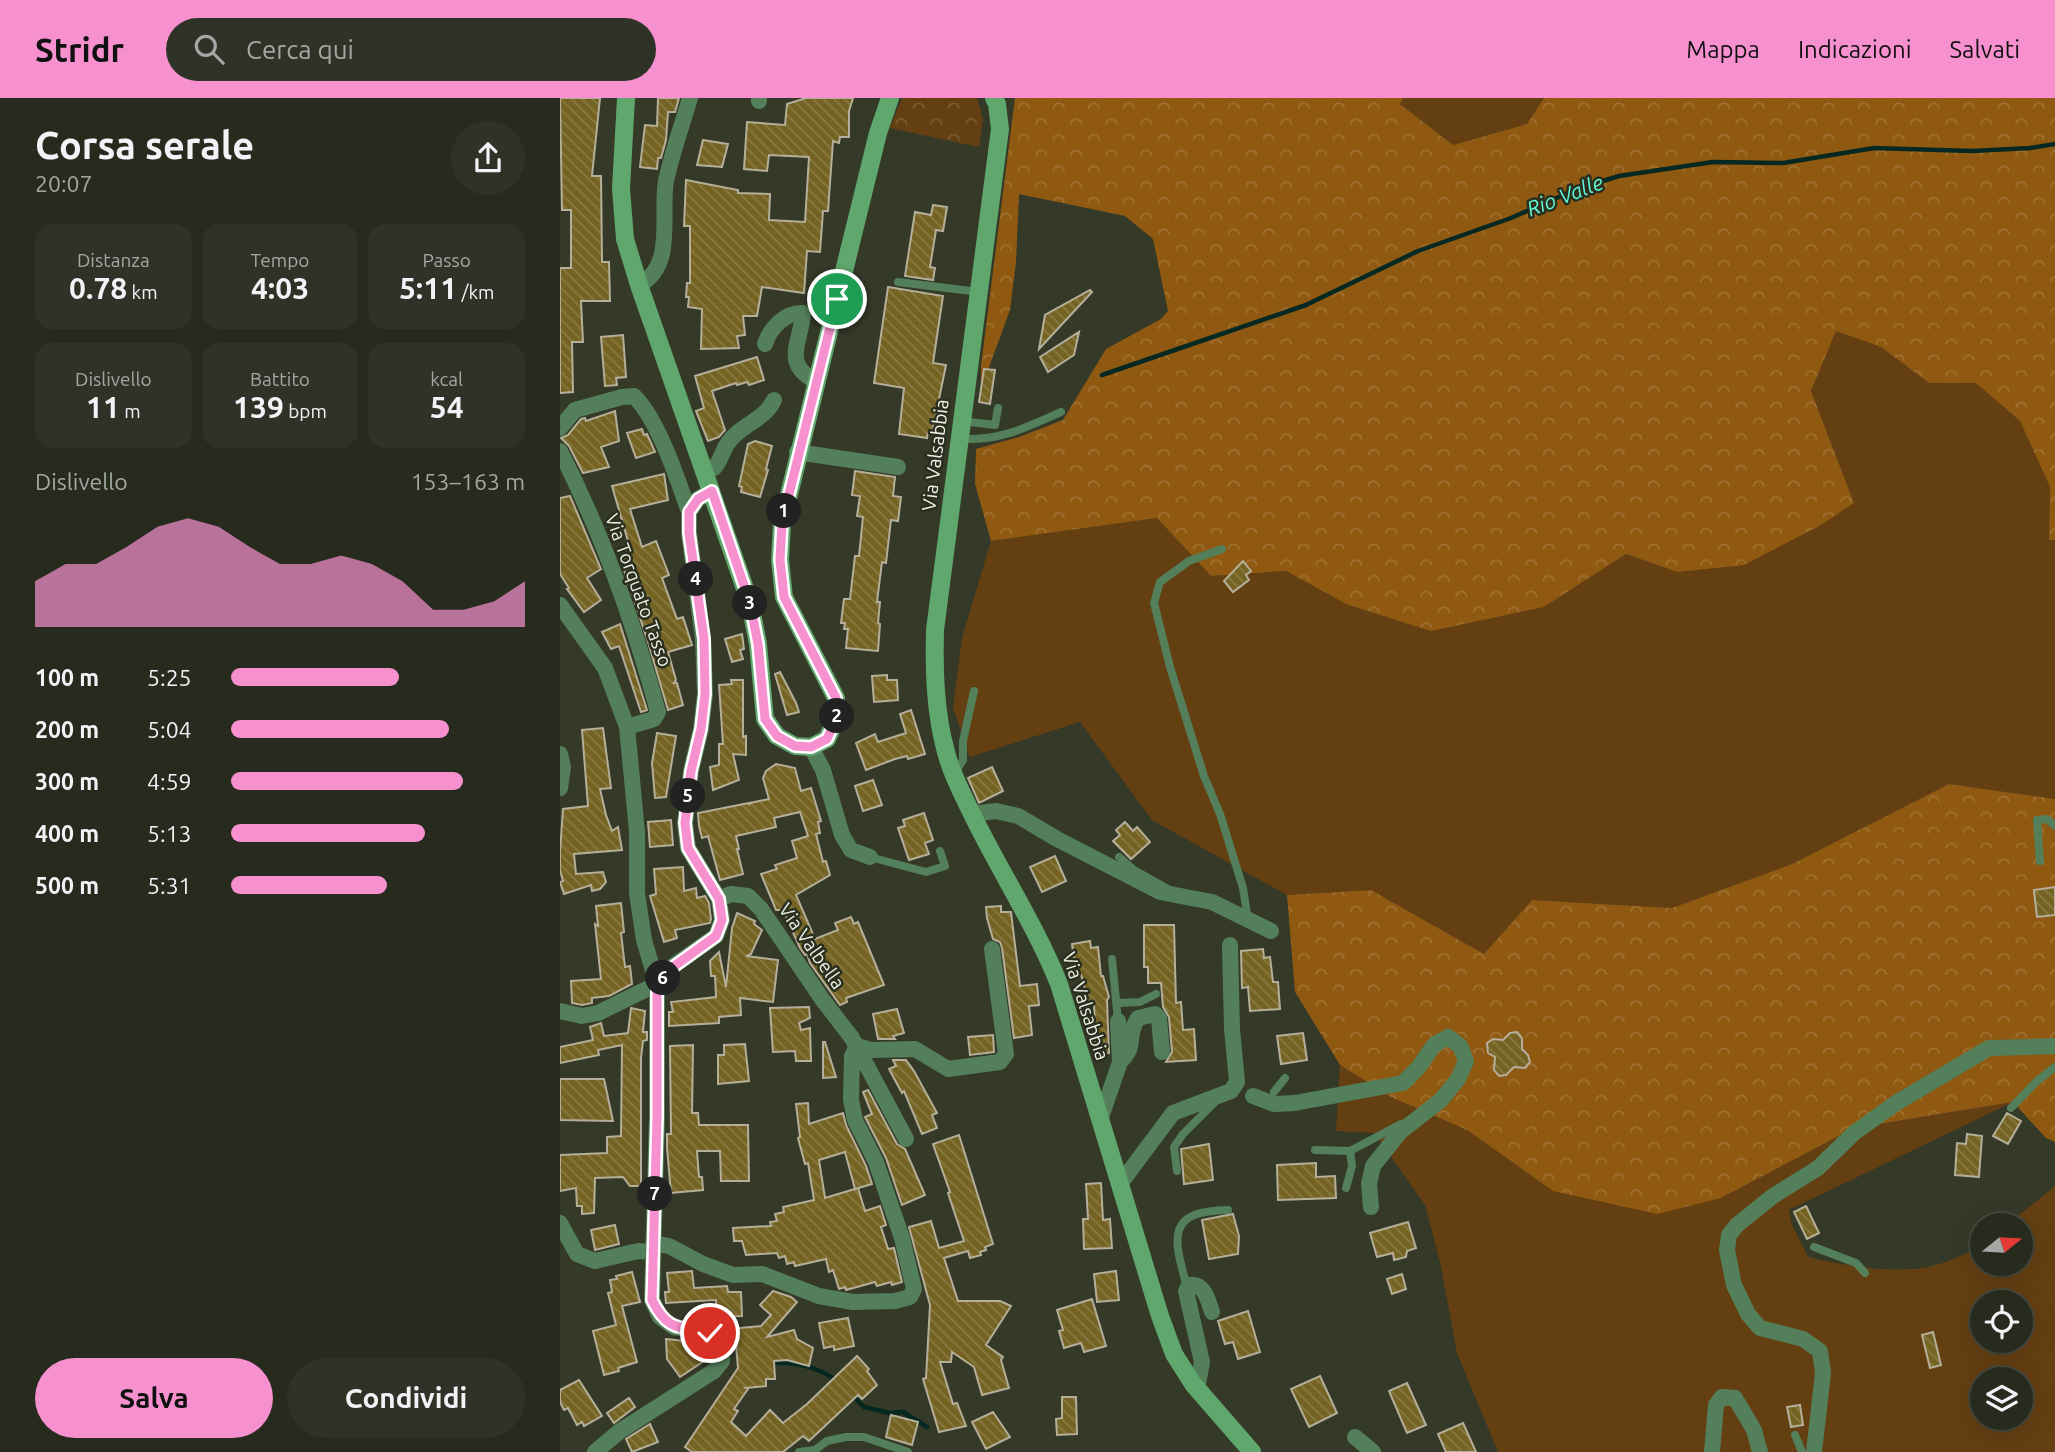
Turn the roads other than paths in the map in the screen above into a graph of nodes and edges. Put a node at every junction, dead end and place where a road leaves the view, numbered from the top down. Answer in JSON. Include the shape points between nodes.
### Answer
{"nodes":[{"id":1,"x":626,"y":98,"type":"edge"},
{"id":2,"x":690,"y":98,"type":"edge"},
{"id":3,"x":890,"y":98,"type":"edge"},
{"id":4,"x":994,"y":98,"type":"edge"},
{"id":5,"x":898,"y":282,"type":"dead end"},
{"id":6,"x":639,"y":285,"type":"junction"},
{"id":7,"x":979,"y":292,"type":"junction"},
{"id":8,"x":765,"y":344,"type":"dead end"},
{"id":9,"x":817,"y":382,"type":"junction"},
{"id":10,"x":774,"y":400,"type":"dead end"},
{"id":11,"x":998,"y":408,"type":"dead end"},
{"id":12,"x":1061,"y":412,"type":"dead end"},
{"id":13,"x":560,"y":428,"type":"edge"},
{"id":14,"x":960,"y":429,"type":"junction"},
{"id":15,"x":560,"y":451,"type":"edge"},
{"id":16,"x":797,"y":452,"type":"junction"},
{"id":17,"x":898,"y":467,"type":"dead end"},
{"id":18,"x":705,"y":471,"type":"junction"},
{"id":19,"x":712,"y":491,"type":"junction"},
{"id":20,"x":689,"y":512,"type":"junction"},
{"id":21,"x":1222,"y":549,"type":"dead end"},
{"id":22,"x":560,"y":605,"type":"edge"},
{"id":23,"x":974,"y":691,"type":"dead end"},
{"id":24,"x":627,"y":727,"type":"junction"},
{"id":25,"x":811,"y":747,"type":"junction"},
{"id":26,"x":560,"y":754,"type":"edge"},
{"id":27,"x":954,"y":774,"type":"junction"},
{"id":28,"x":560,"y":788,"type":"edge"},
{"id":29,"x":972,"y":814,"type":"junction"},
{"id":30,"x":2055,"y":826,"type":"edge"},
{"id":31,"x":940,"y":851,"type":"dead end"},
{"id":32,"x":1119,"y":857,"type":"dead end"},
{"id":33,"x":870,"y":858,"type":"joint"},
{"id":34,"x":2040,"y":861,"type":"dead end"},
{"id":35,"x":1176,"y":895,"type":"junction"},
{"id":36,"x":719,"y":899,"type":"junction"},
{"id":37,"x":1248,"y":920,"type":"junction"},
{"id":38,"x":1271,"y":931,"type":"dead end"},
{"id":39,"x":1230,"y":945,"type":"dead end"},
{"id":40,"x":992,"y":949,"type":"dead end"},
{"id":41,"x":1112,"y":959,"type":"dead end"},
{"id":42,"x":657,"y":984,"type":"junction"},
{"id":43,"x":1156,"y":994,"type":"dead end"},
{"id":44,"x":1117,"y":1003,"type":"junction"},
{"id":45,"x":560,"y":1011,"type":"edge"},
{"id":46,"x":1118,"y":1021,"type":"joint"},
{"id":47,"x":857,"y":1046,"type":"junction"},
{"id":48,"x":2055,"y":1046,"type":"edge"},
{"id":49,"x":1162,"y":1052,"type":"dead end"},
{"id":50,"x":1120,"y":1062,"type":"junction"},
{"id":51,"x":2055,"y":1067,"type":"edge"},
{"id":52,"x":1286,"y":1078,"type":"dead end"},
{"id":53,"x":1274,"y":1092,"type":"joint"},
{"id":54,"x":1253,"y":1096,"type":"junction"},
{"id":55,"x":1211,"y":1101,"type":"junction"},
{"id":56,"x":2011,"y":1108,"type":"dead end"},
{"id":57,"x":1417,"y":1119,"type":"junction"},
{"id":58,"x":1100,"y":1120,"type":"junction"},
{"id":59,"x":906,"y":1139,"type":"dead end"},
{"id":60,"x":1315,"y":1150,"type":"dead end"},
{"id":61,"x":1350,"y":1151,"type":"junction"},
{"id":62,"x":1177,"y":1171,"type":"dead end"},
{"id":63,"x":1119,"y":1184,"type":"junction"},
{"id":64,"x":1346,"y":1188,"type":"dead end"},
{"id":65,"x":1228,"y":1210,"type":"dead end"},
{"id":66,"x":1373,"y":1213,"type":"dead end"},
{"id":67,"x":560,"y":1223,"type":"edge"},
{"id":68,"x":1814,"y":1247,"type":"dead end"},
{"id":69,"x":654,"y":1248,"type":"junction"},
{"id":70,"x":1865,"y":1273,"type":"dead end"},
{"id":71,"x":1187,"y":1287,"type":"junction"},
{"id":72,"x":1213,"y":1316,"type":"dead end"},
{"id":73,"x":1197,"y":1389,"type":"junction"},
{"id":74,"x":1795,"y":1435,"type":"dead end"},
{"id":75,"x":1355,"y":1437,"type":"dead end"},
{"id":76,"x":596,"y":1452,"type":"edge"},
{"id":77,"x":799,"y":1452,"type":"edge"},
{"id":78,"x":908,"y":1452,"type":"edge"},
{"id":79,"x":1252,"y":1452,"type":"edge"},
{"id":80,"x":1373,"y":1452,"type":"edge"},
{"id":81,"x":1712,"y":1452,"type":"edge"},
{"id":82,"x":1760,"y":1452,"type":"edge"},
{"id":83,"x":1802,"y":1452,"type":"edge"},
{"id":84,"x":1814,"y":1452,"type":"edge"}],
"edges":[{"from":1,"to":6,"type":"main road","via":[[621,189],[625,239]]},
{"from":2,"to":6,"type":"street","via":[[666,183],[665,239],[655,272]]},
{"from":3,"to":9,"type":"main road","via":[[877,133]]},
{"from":4,"to":7,"type":"main road","name":"Via Valsabbia","via":[[1000,129]]},
{"from":5,"to":7,"type":"lane"},
{"from":6,"to":18,"type":"main road"},
{"from":7,"to":14,"type":"main road","name":"Via Valsabbia"},
{"from":8,"to":9,"type":"street","via":[[768,332],[782,320],[803,313],[796,362],[803,376]]},
{"from":9,"to":16,"type":"main road"},
{"from":10,"to":18,"type":"street","via":[[768,413],[742,428],[714,468]]},
{"from":11,"to":14,"type":"lane","via":[[995,425]]},
{"from":12,"to":14,"type":"lane","via":[[978,440]]},
{"from":13,"to":20,"type":"street","via":[[575,410],[634,396],[645,407]]},
{"from":14,"to":27,"type":"main road","name":"Via Valsabbia","via":[[935,630],[934,674],[938,720]]},
{"from":15,"to":24,"type":"street","name":"Via Torquato Tasso","via":[[612,568],[658,712],[654,719]]},
{"from":16,"to":17,"type":"street","name":"Via Valsabbia"},
{"from":16,"to":25,"type":"main road","via":[[782,523],[784,597],[836,698],[837,717],[827,739]]},
{"from":18,"to":19,"type":"main road"},
{"from":19,"to":20,"type":"street","via":[[698,499]]},
{"from":19,"to":25,"type":"main road","via":[[750,603],[765,719],[777,736],[795,746]]},
{"from":20,"to":36,"type":"street","via":[[704,639],[705,694],[685,823],[688,848]]},
{"from":21,"to":37,"type":"lane","via":[[1189,561],[1160,582],[1154,603],[1204,776],[1243,888]]},
{"from":22,"to":24,"type":"street","via":[[605,668]]},
{"from":23,"to":27,"type":"lane","via":[[963,760]]},
{"from":24,"to":42,"type":"street","via":[[637,832],[637,893]]},
{"from":25,"to":33,"type":"street","via":[[823,770],[842,835],[851,850]]},
{"from":26,"to":28,"type":"street"},
{"from":27,"to":29,"type":"main road","name":"Via Valsabbia"},
{"from":29,"to":35,"type":"street","via":[[996,811],[1018,816],[1160,892]]},
{"from":29,"to":58,"type":"main road","name":"Via Valsabbia","via":[[1044,946]]},
{"from":30,"to":34,"type":"lane","via":[[2047,819],[2037,820]]},
{"from":31,"to":33,"type":"lane","via":[[945,866],[926,872]]},
{"from":32,"to":35,"type":"lane"},
{"from":35,"to":37,"type":"street","via":[[1212,902]]},
{"from":36,"to":42,"type":"street","via":[[722,920],[716,936]]},
{"from":36,"to":47,"type":"street","name":"Via Valbella","via":[[731,894],[748,896],[754,902]]},
{"from":37,"to":38,"type":"street"},
{"from":39,"to":55,"type":"street","via":[[1237,1082],[1231,1091]]},
{"from":40,"to":47,"type":"street","via":[[1006,1054],[1000,1062],[948,1069],[915,1049]]},
{"from":41,"to":44,"type":"lane"},
{"from":42,"to":45,"type":"street","via":[[598,1013],[582,1016]]},
{"from":42,"to":69,"type":"street"},
{"from":43,"to":44,"type":"lane","via":[[1140,1002]]},
{"from":44,"to":46,"type":"lane"},
{"from":46,"to":50,"type":"street"},
{"from":47,"to":59,"type":"street","name":"Via Valbella"},
{"from":47,"to":69,"type":"street","via":[[852,1056],[855,1120],[876,1162],[902,1238],[914,1289],[910,1297],[853,1302],[819,1296],[762,1274],[733,1275],[669,1246]]},
{"from":48,"to":84,"type":"street","via":[[1989,1048],[1854,1132],[1818,1168],[1773,1196],[1729,1234],[1727,1250],[1734,1285],[1748,1314],[1760,1328],[1803,1339],[1820,1351],[1823,1373]]},
{"from":49,"to":50,"type":"street","via":[[1158,1018],[1150,1015],[1138,1018],[1130,1031],[1131,1047]]},
{"from":50,"to":58,"type":"street"},
{"from":51,"to":56,"type":"lane"},
{"from":52,"to":53,"type":"lane"},
{"from":53,"to":54,"type":"street"},
{"from":54,"to":55,"type":"street"},
{"from":54,"to":57,"type":"street","via":[[1274,1104],[1295,1103],[1403,1083],[1434,1045],[1448,1037],[1460,1046],[1466,1061],[1441,1100]]},
{"from":55,"to":62,"type":"lane","via":[[1174,1147]]},
{"from":55,"to":63,"type":"street","via":[[1173,1113]]},
{"from":57,"to":61,"type":"lane"},
{"from":57,"to":66,"type":"street","via":[[1400,1132],[1373,1166],[1369,1184]]},
{"from":58,"to":63,"type":"main road","name":"Via Valsabbia"},
{"from":60,"to":61,"type":"lane"},
{"from":61,"to":64,"type":"lane","via":[[1352,1166]]},
{"from":63,"to":73,"type":"main road","name":"Via Valsabbia","via":[[1174,1354]]},
{"from":65,"to":71,"type":"lane","via":[[1204,1210],[1180,1225],[1177,1237]]},
{"from":67,"to":69,"type":"street","via":[[577,1254],[595,1261]]},
{"from":68,"to":70,"type":"lane","via":[[1856,1263]]},
{"from":69,"to":76,"type":"street","via":[[652,1300],[660,1317],[674,1326],[710,1333],[722,1345],[722,1361]]},
{"from":71,"to":72,"type":"street","via":[[1200,1286]]},
{"from":71,"to":73,"type":"street","via":[[1202,1362]]},
{"from":73,"to":79,"type":"main road","name":"Via Valsabbia"},
{"from":74,"to":83,"type":"lane"},
{"from":75,"to":80,"type":"street"},
{"from":77,"to":78,"type":"lane","via":[[846,1437],[864,1437]]},
{"from":81,"to":82,"type":"street","via":[[1716,1405],[1722,1397],[1735,1398],[1754,1430]]}]}
